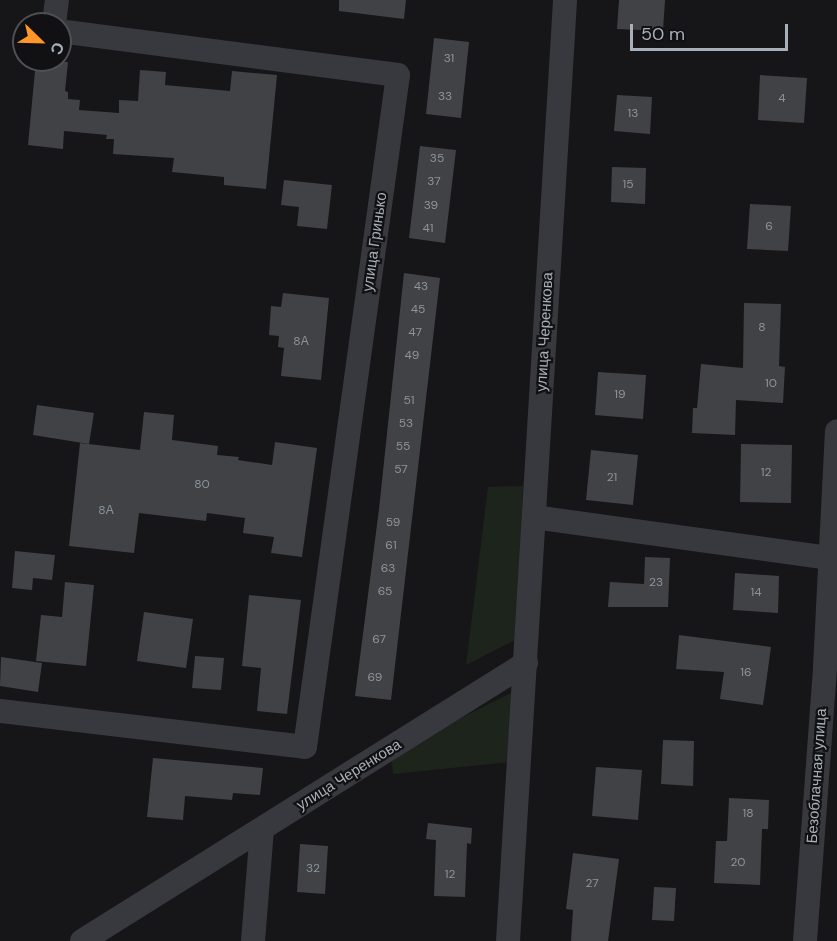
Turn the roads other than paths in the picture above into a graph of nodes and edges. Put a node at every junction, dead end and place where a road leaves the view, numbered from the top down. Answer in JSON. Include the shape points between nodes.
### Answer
{"nodes":[{"id":1,"x":565,"y":0,"type":"edge"},
{"id":2,"x":72,"y":33,"type":"edge"},
{"id":3,"x":837,"y":431,"type":"edge"},
{"id":4,"x":534,"y":517,"type":"junction"},
{"id":5,"x":833,"y":543,"type":"edge"},
{"id":6,"x":526,"y":663,"type":"junction"},
{"id":7,"x":0,"y":711,"type":"edge"},
{"id":8,"x":262,"y":829,"type":"junction"},
{"id":9,"x":82,"y":941,"type":"edge"},
{"id":10,"x":253,"y":941,"type":"edge"},
{"id":11,"x":508,"y":941,"type":"edge"},
{"id":12,"x":805,"y":941,"type":"edge"}],
"edges":[{"from":1,"to":4,"type":"street","name":"улица Черенкова"},
{"from":2,"to":7,"type":"street","name":"улица Гринько","via":[[398,75],[305,747]]},
{"from":3,"to":5,"type":"street","name":"Безоблачная улица"},
{"from":4,"to":5,"type":"street"},
{"from":4,"to":6,"type":"street","name":"улица Черенкова"},
{"from":5,"to":12,"type":"street","name":"Безоблачная улица"},
{"from":6,"to":8,"type":"street","name":"улица Черенкова"},
{"from":6,"to":11,"type":"street","name":"улица Черенкова"},
{"from":8,"to":9,"type":"street","name":"улица Черенкова"},
{"from":8,"to":10,"type":"street"}]}
